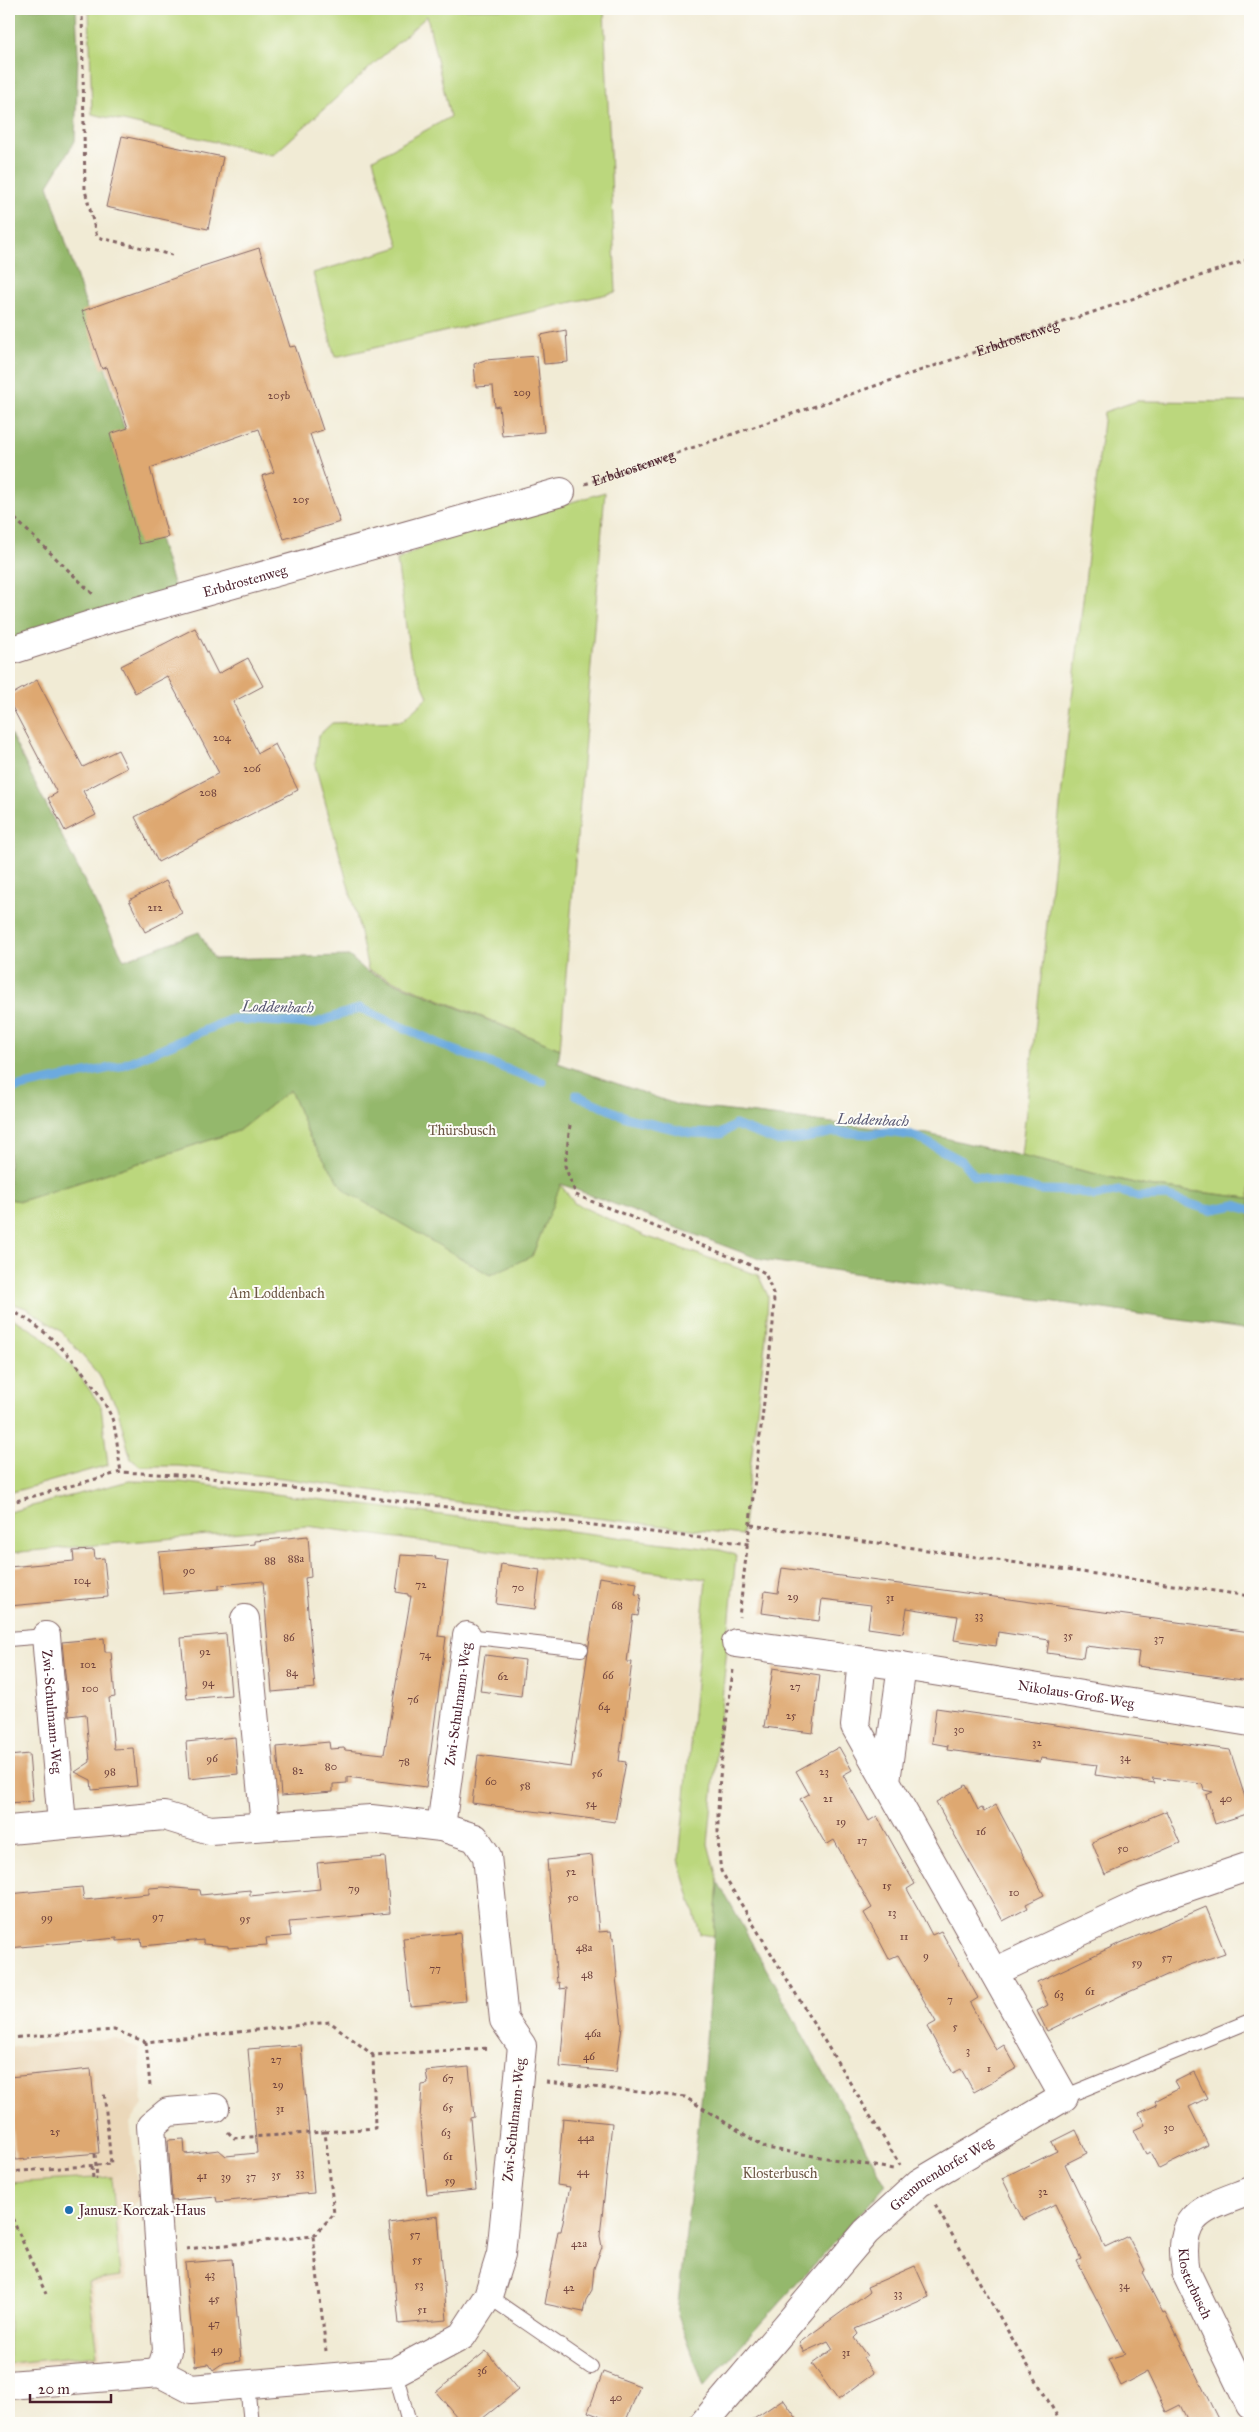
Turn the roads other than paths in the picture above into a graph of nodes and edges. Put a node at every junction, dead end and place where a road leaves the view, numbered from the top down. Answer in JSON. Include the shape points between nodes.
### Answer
{"nodes":[{"id":1,"x":561,"y":492,"type":"road end"},
{"id":2,"x":9,"y":651,"type":"edge"},
{"id":3,"x":245,"y":1619,"type":"dead end"},
{"id":4,"x":46,"y":1636,"type":"joint"},
{"id":5,"x":467,"y":1636,"type":"joint"},
{"id":6,"x":9,"y":1638,"type":"edge"},
{"id":7,"x":736,"y":1643,"type":"dead end"},
{"id":8,"x":581,"y":1649,"type":"dead end"},
{"id":9,"x":862,"y":1660,"type":"junction"},
{"id":10,"x":902,"y":1666,"type":"junction"},
{"id":11,"x":1250,"y":1722,"type":"edge"},
{"id":12,"x":886,"y":1781,"type":"junction"},
{"id":13,"x":62,"y":1824,"type":"junction"},
{"id":14,"x":265,"y":1826,"type":"junction"},
{"id":15,"x":441,"y":1826,"type":"junction"},
{"id":16,"x":9,"y":1830,"type":"edge"},
{"id":17,"x":1250,"y":1866,"type":"edge"},
{"id":18,"x":994,"y":1972,"type":"junction"},
{"id":19,"x":1250,"y":2021,"type":"edge"},
{"id":20,"x":1064,"y":2097,"type":"junction"},
{"id":21,"x":215,"y":2108,"type":"road end"},
{"id":22,"x":1250,"y":2191,"type":"edge"},
{"id":23,"x":488,"y":2296,"type":"junction"},
{"id":24,"x":592,"y":2368,"type":"dead end"},
{"id":25,"x":395,"y":2372,"type":"junction"},
{"id":26,"x":160,"y":2373,"type":"junction"},
{"id":27,"x":9,"y":2385,"type":"edge"},
{"id":28,"x":247,"y":2385,"type":"junction"},
{"id":29,"x":1250,"y":2405,"type":"edge"},
{"id":30,"x":251,"y":2423,"type":"edge"},
{"id":31,"x":409,"y":2423,"type":"edge"},
{"id":32,"x":704,"y":2423,"type":"edge"}],
"edges":[{"from":1,"to":2,"type":"street","name":"Erbdrostenweg","via":[[109,619]]},
{"from":3,"to":14,"type":"street"},
{"from":4,"to":6,"type":"lane","name":"Zwi-Schulmann-Weg"},
{"from":4,"to":13,"type":"street","name":"Zwi-Schulmann-Weg"},
{"from":5,"to":8,"type":"lane","name":"Zwi-Schulmann-Weg"},
{"from":5,"to":15,"type":"street","name":"Zwi-Schulmann-Weg"},
{"from":7,"to":9,"type":"street","name":"Nikolaus-Groß-Weg"},
{"from":9,"to":10,"type":"street","name":"Nikolaus-Groß-Weg"},
{"from":9,"to":12,"type":"street","via":[[855,1726]]},
{"from":10,"to":11,"type":"street","name":"Nikolaus-Groß-Weg"},
{"from":10,"to":12,"type":"street"},
{"from":12,"to":18,"type":"street"},
{"from":13,"to":14,"type":"street","name":"Zwi-Schulmann-Weg","via":[[164,1816],[210,1830]]},
{"from":13,"to":16,"type":"street","name":"Zwi-Schulmann-Weg"},
{"from":14,"to":15,"type":"street","name":"Zwi-Schulmann-Weg","via":[[371,1819]]},
{"from":15,"to":23,"type":"street","name":"Zwi-Schulmann-Weg","via":[[475,1838],[487,1856],[504,2020],[522,2046],[501,2254]]},
{"from":17,"to":18,"type":"street","via":[[1144,1902]]},
{"from":18,"to":20,"type":"street"},
{"from":19,"to":20,"type":"lane","name":"Gremmendorfer Weg"},
{"from":20,"to":32,"type":"street","name":"Gremmendorfer Weg","via":[[911,2177]]},
{"from":21,"to":26,"type":"street","via":[[168,2112],[151,2126],[167,2351]]},
{"from":22,"to":29,"type":"street","name":"Klosterbusch","via":[[1208,2208],[1193,2218],[1185,2232],[1182,2252],[1186,2272]]},
{"from":23,"to":24,"type":"lane"},
{"from":23,"to":25,"type":"street","name":"Zwi-Schulmann-Weg","via":[[462,2336]]},
{"from":25,"to":28,"type":"street","name":"Zwi-Schulmann-Weg"},
{"from":25,"to":31,"type":"lane"},
{"from":26,"to":27,"type":"street"},
{"from":26,"to":28,"type":"street","name":"Zwi-Schulmann-Weg","via":[[191,2389]]},
{"from":28,"to":30,"type":"lane"}]}
